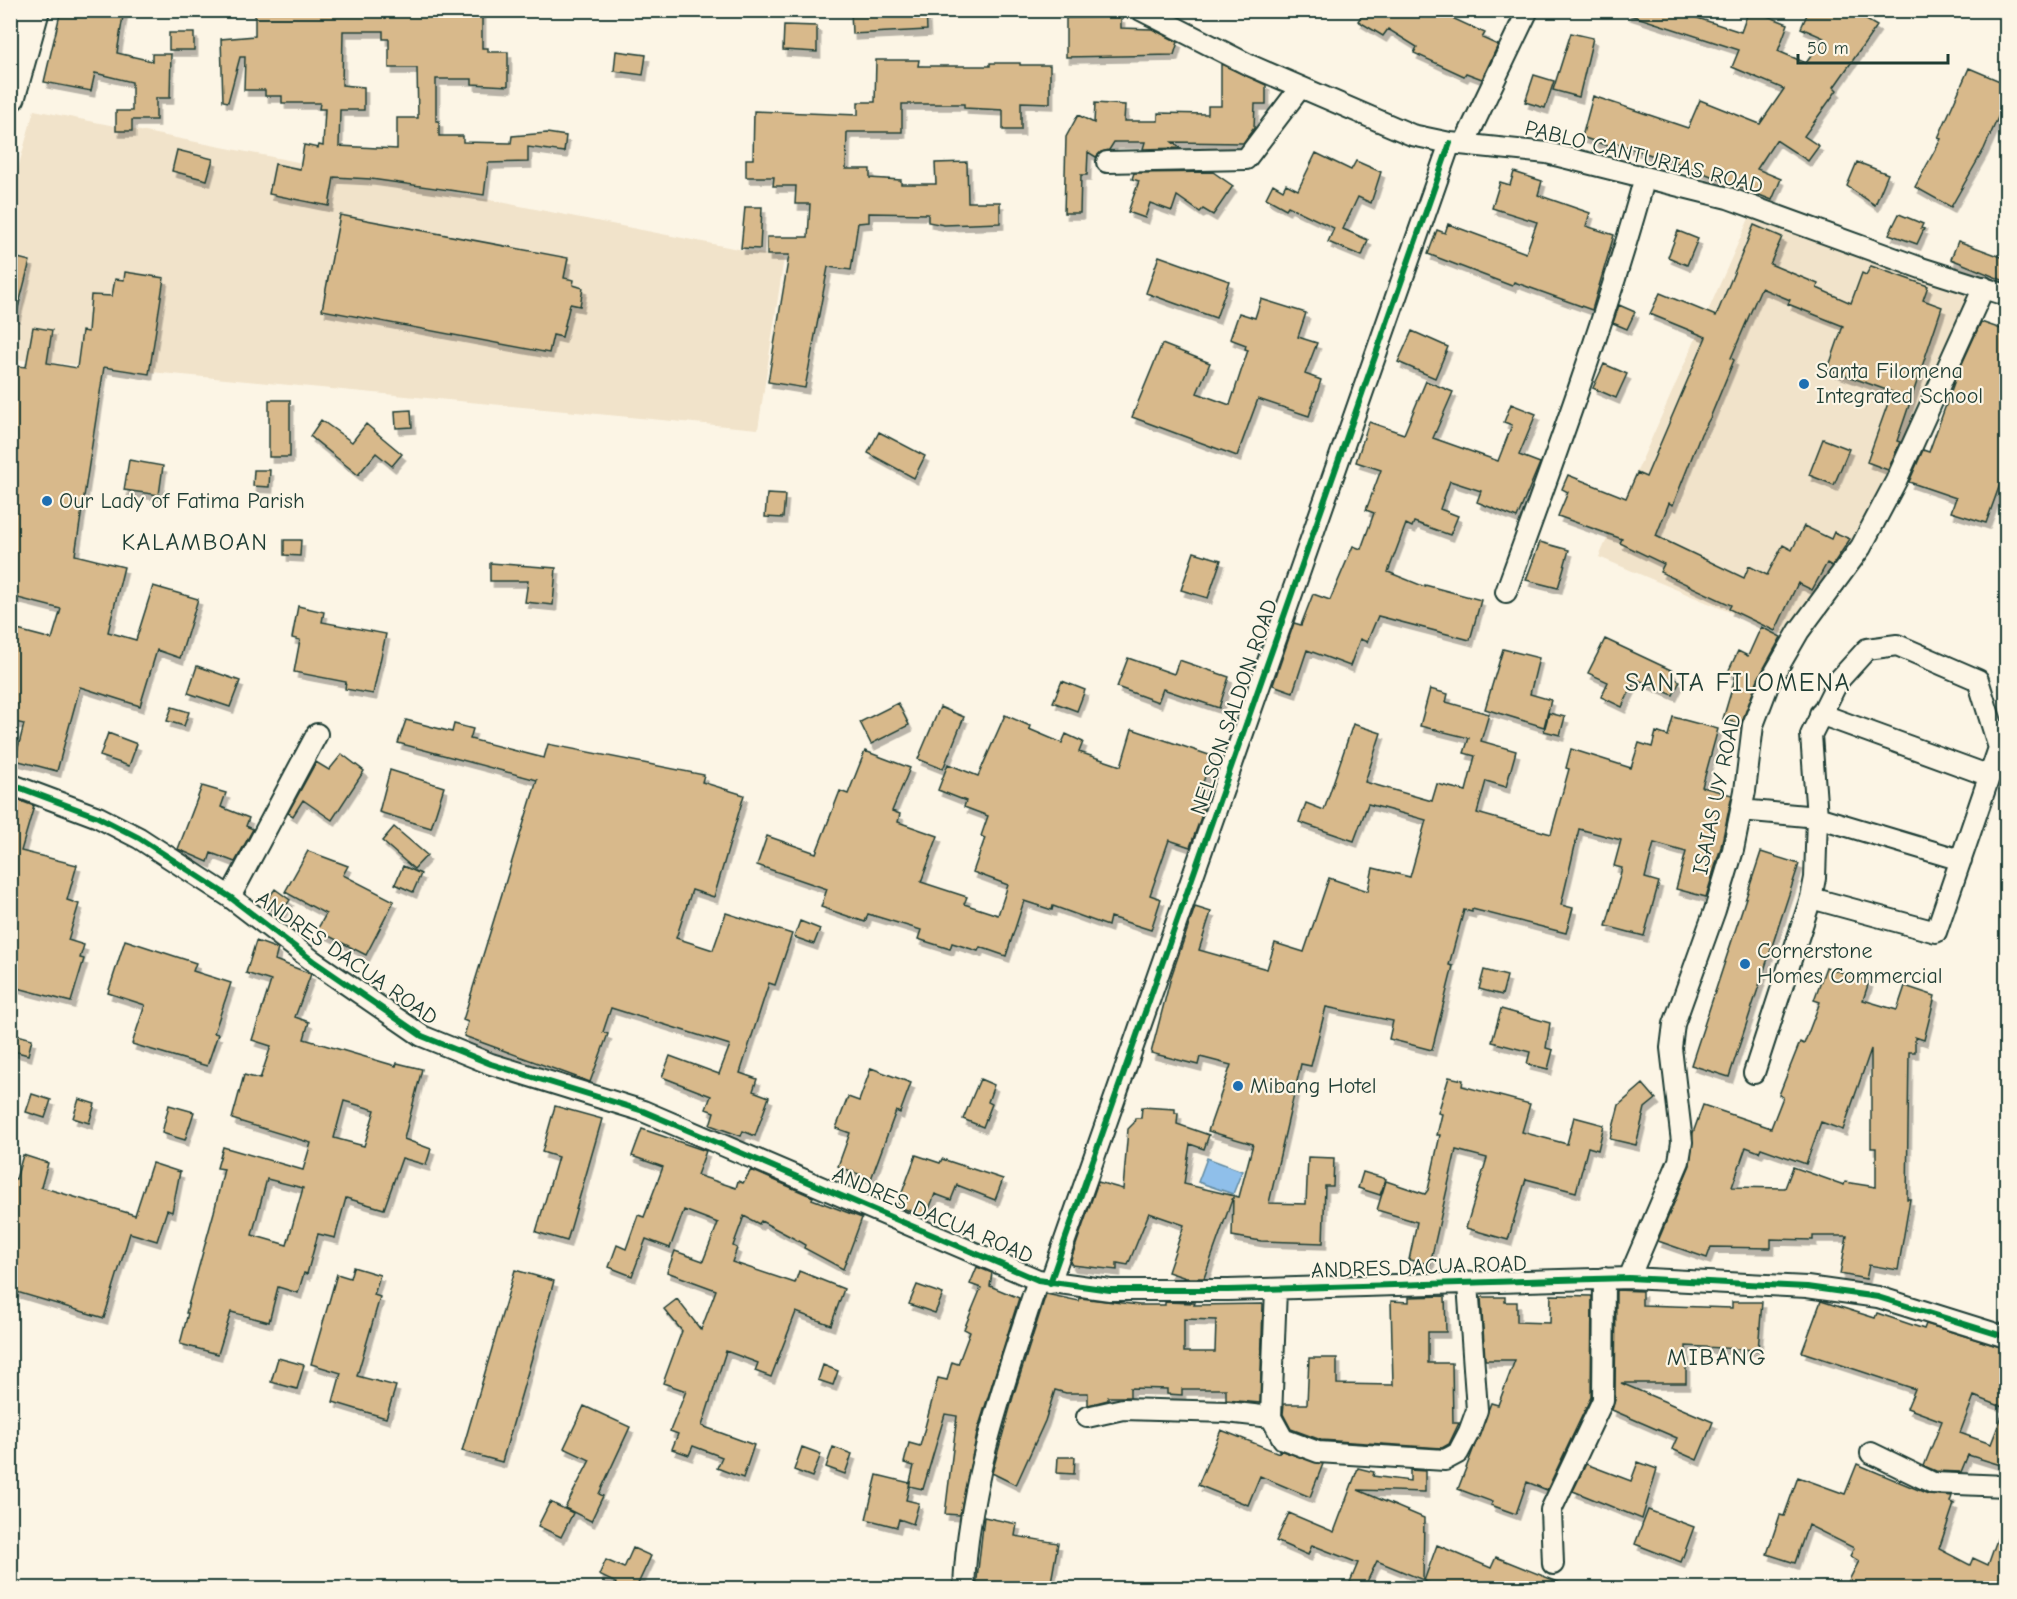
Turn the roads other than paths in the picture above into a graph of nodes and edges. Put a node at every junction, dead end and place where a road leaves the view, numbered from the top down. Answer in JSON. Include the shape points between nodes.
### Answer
{"nodes":[{"id":1,"x":34,"y":10,"type":"edge"},
{"id":2,"x":1141,"y":10,"type":"edge"},
{"id":3,"x":1528,"y":10,"type":"edge"},
{"id":4,"x":1300,"y":88,"type":"junction"},
{"id":5,"x":10,"y":96,"type":"edge"},
{"id":6,"x":1457,"y":144,"type":"junction"},
{"id":7,"x":1107,"y":162,"type":"dead end"},
{"id":8,"x":1645,"y":177,"type":"junction"},
{"id":9,"x":1984,"y":287,"type":"junction"},
{"id":10,"x":2007,"y":295,"type":"edge"},
{"id":11,"x":1506,"y":592,"type":"dead end"},
{"id":12,"x":1820,"y":714,"type":"junction"},
{"id":13,"x":317,"y":734,"type":"dead end"},
{"id":14,"x":1990,"y":776,"type":"junction"},
{"id":15,"x":10,"y":784,"type":"edge"},
{"id":16,"x":1741,"y":810,"type":"junction"},
{"id":17,"x":1817,"y":817,"type":"junction"},
{"id":18,"x":1961,"y":860,"type":"junction"},
{"id":19,"x":230,"y":897,"type":"junction"},
{"id":20,"x":1811,"y":898,"type":"junction"},
{"id":21,"x":1754,"y":1073,"type":"dead end"},
{"id":22,"x":1604,"y":1278,"type":"junction"},
{"id":23,"x":1629,"y":1278,"type":"junction"},
{"id":24,"x":1044,"y":1281,"type":"junction"},
{"id":25,"x":1468,"y":1284,"type":"junction"},
{"id":26,"x":1276,"y":1289,"type":"junction"},
{"id":27,"x":2007,"y":1337,"type":"edge"},
{"id":28,"x":1087,"y":1417,"type":"dead end"},
{"id":29,"x":1271,"y":1417,"type":"junction"},
{"id":30,"x":1871,"y":1453,"type":"dead end"},
{"id":31,"x":2007,"y":1486,"type":"edge"},
{"id":32,"x":1553,"y":1564,"type":"dead end"},
{"id":33,"x":964,"y":1588,"type":"edge"}],
"edges":[{"from":1,"to":5,"type":"main road"},
{"from":2,"to":4,"type":"street","name":"PABLO CANTURIAS ROAD"},
{"from":3,"to":6,"type":"street","name":"NELSON SALDON ROAD"},
{"from":4,"to":6,"type":"street","name":"PABLO CANTURIAS ROAD","via":[[1403,132]]},
{"from":4,"to":7,"type":"street","via":[[1246,159]]},
{"from":6,"to":8,"type":"street","name":"PABLO CANTURIAS ROAD","via":[[1546,153]]},
{"from":6,"to":24,"type":"street","name":"NELSON SALDON ROAD"},
{"from":8,"to":9,"type":"street","name":"PABLO CANTURIAS ROAD","via":[[1728,198]]},
{"from":8,"to":11,"type":"street","via":[[1584,374]]},
{"from":9,"to":10,"type":"street","name":"PABLO CANTURIAS ROAD"},
{"from":9,"to":16,"type":"street","name":"ISAIAS UY ROAD","via":[[1896,481],[1861,547],[1799,631],[1769,683],[1753,725]]},
{"from":12,"to":14,"type":"street"},
{"from":12,"to":14,"type":"street","via":[[1838,681],[1867,649],[1897,645],[1978,680],[1999,748]]},
{"from":12,"to":17,"type":"street","via":[[1811,735]]},
{"from":13,"to":19,"type":"street"},
{"from":14,"to":18,"type":"street"},
{"from":15,"to":19,"type":"street","name":"ANDRES DACUA ROAD","via":[[118,826]]},
{"from":16,"to":17,"type":"street"},
{"from":16,"to":23,"type":"street","name":"ISAIAS UY ROAD","via":[[1715,910],[1674,1024],[1671,1048],[1682,1142],[1679,1161]]},
{"from":17,"to":18,"type":"street"},
{"from":17,"to":20,"type":"street"},
{"from":18,"to":20,"type":"street","via":[[1936,932]]},
{"from":19,"to":24,"type":"street","name":"ANDRES DACUA ROAD","via":[[313,961],[422,1036],[491,1064],[644,1110]]},
{"from":20,"to":21,"type":"street"},
{"from":22,"to":23,"type":"street","name":"ANDRES DACUA ROAD"},
{"from":22,"to":25,"type":"street","name":"ANDRES DACUA ROAD"},
{"from":22,"to":32,"type":"street","via":[[1603,1400],[1551,1510]]},
{"from":23,"to":27,"type":"street","name":"ANDRES DACUA ROAD","via":[[1806,1287],[1878,1297]]},
{"from":24,"to":26,"type":"street","name":"ANDRES DACUA ROAD","via":[[1110,1290]]},
{"from":24,"to":33,"type":"street","name":"NELSON SALDON ROAD","via":[[984,1451]]},
{"from":25,"to":26,"type":"street","name":"ANDRES DACUA ROAD"},
{"from":25,"to":29,"type":"street","via":[[1477,1410],[1458,1453],[1445,1461],[1318,1452],[1283,1439]]},
{"from":26,"to":29,"type":"street"},
{"from":28,"to":29,"type":"street","via":[[1123,1409]]},
{"from":30,"to":31,"type":"street","via":[[1933,1483]]}]}
